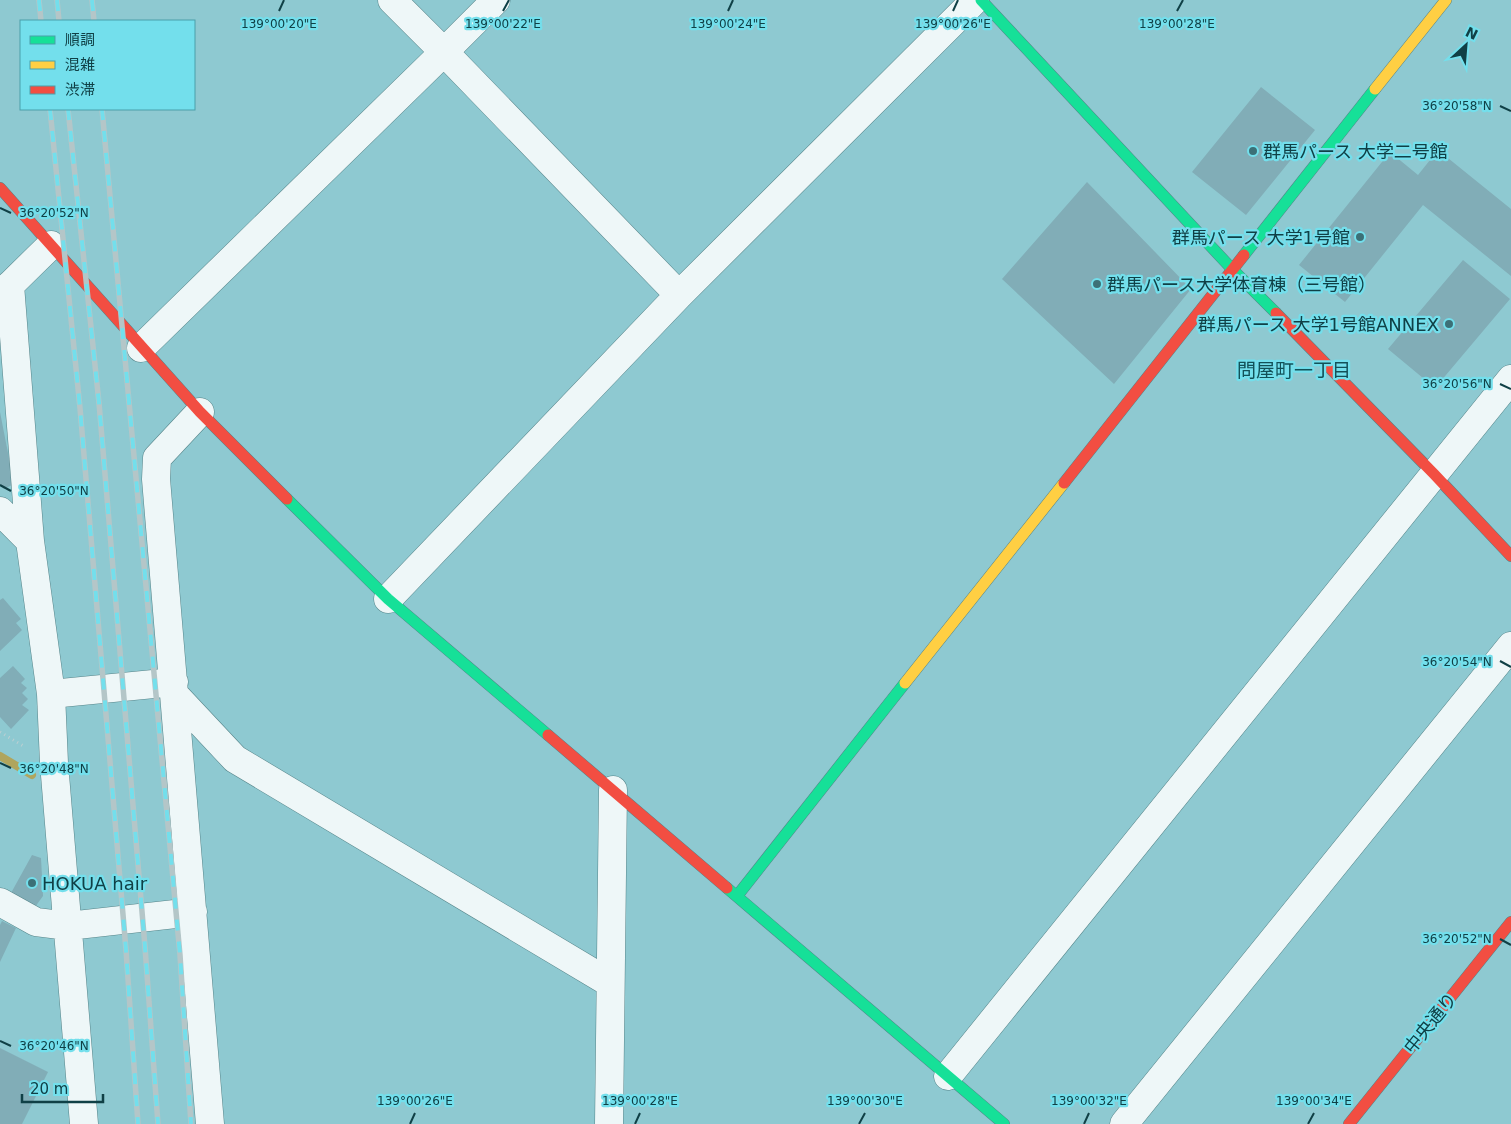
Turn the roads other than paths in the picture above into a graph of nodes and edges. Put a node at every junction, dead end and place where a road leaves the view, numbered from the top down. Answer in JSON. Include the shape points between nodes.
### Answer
{"nodes":[{"id":1,"x":392,"y":0,"type":"edge"},
{"id":2,"x":496,"y":0,"type":"edge"},
{"id":3,"x":975,"y":0,"type":"edge"},
{"id":4,"x":981,"y":0,"type":"edge"},
{"id":5,"x":1446,"y":0,"type":"edge"},
{"id":6,"x":444,"y":52,"type":"junction"},
{"id":7,"x":0,"y":188,"type":"edge"},
{"id":8,"x":51,"y":245,"type":"junction"},
{"id":9,"x":1232,"y":269,"type":"junction"},
{"id":10,"x":5,"y":290,"type":"edge"},
{"id":11,"x":679,"y":295,"type":"junction"},
{"id":12,"x":141,"y":348,"type":"junction"},
{"id":13,"x":1511,"y":379,"type":"edge"},
{"id":14,"x":200,"y":412,"type":"junction"},
{"id":15,"x":1434,"y":474,"type":"junction"},
{"id":16,"x":0,"y":511,"type":"edge"},
{"id":17,"x":30,"y":541,"type":"junction"},
{"id":18,"x":1511,"y":556,"type":"edge"},
{"id":19,"x":388,"y":598,"type":"junction"},
{"id":20,"x":1511,"y":646,"type":"edge"},
{"id":21,"x":175,"y":688,"type":"junction"},
{"id":22,"x":52,"y":694,"type":"junction"},
{"id":23,"x":613,"y":790,"type":"junction"},
{"id":24,"x":737,"y":896,"type":"junction"},
{"id":25,"x":0,"y":902,"type":"edge"},
{"id":26,"x":193,"y":912,"type":"junction"},
{"id":27,"x":1511,"y":922,"type":"edge"},
{"id":28,"x":68,"y":926,"type":"junction"},
{"id":29,"x":610,"y":983,"type":"junction"},
{"id":30,"x":948,"y":1076,"type":"junction"},
{"id":31,"x":84,"y":1124,"type":"edge"},
{"id":32,"x":210,"y":1124,"type":"edge"},
{"id":33,"x":609,"y":1124,"type":"edge"},
{"id":34,"x":1004,"y":1124,"type":"edge"},
{"id":35,"x":1124,"y":1124,"type":"edge"},
{"id":36,"x":1349,"y":1124,"type":"edge"}],
"edges":[{"from":1,"to":6,"type":"street"},
{"from":2,"to":6,"type":"street"},
{"from":3,"to":11,"type":"street"},
{"from":4,"to":9,"type":"street"},
{"from":5,"to":9,"type":"street"},
{"from":6,"to":11,"type":"street"},
{"from":6,"to":12,"type":"street"},
{"from":7,"to":8,"type":"street"},
{"from":8,"to":10,"type":"street"},
{"from":8,"to":12,"type":"street"},
{"from":9,"to":15,"type":"street"},
{"from":9,"to":24,"type":"street"},
{"from":10,"to":17,"type":"street"},
{"from":11,"to":19,"type":"street"},
{"from":12,"to":14,"type":"street"},
{"from":13,"to":15,"type":"street"},
{"from":14,"to":19,"type":"street"},
{"from":14,"to":21,"type":"street","via":[[157,458],[156,479]]},
{"from":15,"to":18,"type":"street"},
{"from":15,"to":30,"type":"street"},
{"from":16,"to":17,"type":"street"},
{"from":17,"to":22,"type":"street"},
{"from":19,"to":23,"type":"street"},
{"from":20,"to":35,"type":"street"},
{"from":21,"to":22,"type":"street"},
{"from":21,"to":26,"type":"street"},
{"from":21,"to":29,"type":"street","via":[[235,759]]},
{"from":22,"to":28,"type":"street","via":[[54,763]]},
{"from":23,"to":24,"type":"street"},
{"from":23,"to":29,"type":"street"},
{"from":24,"to":30,"type":"street"},
{"from":25,"to":28,"type":"street","via":[[36,922]]},
{"from":26,"to":28,"type":"street"},
{"from":26,"to":32,"type":"street"},
{"from":27,"to":36,"type":"street","name":"中央通り"},
{"from":28,"to":31,"type":"street"},
{"from":29,"to":33,"type":"street"},
{"from":30,"to":34,"type":"street"}]}
